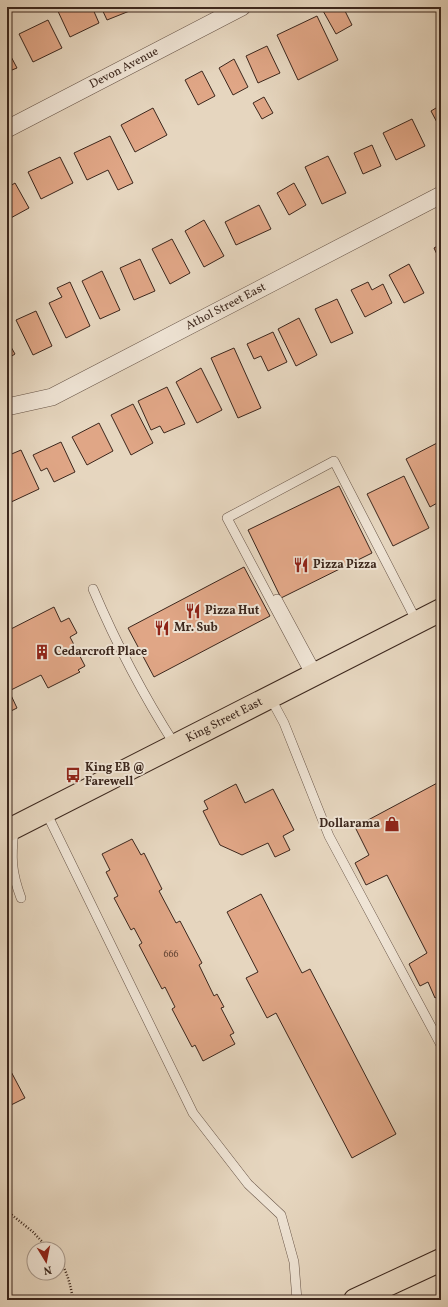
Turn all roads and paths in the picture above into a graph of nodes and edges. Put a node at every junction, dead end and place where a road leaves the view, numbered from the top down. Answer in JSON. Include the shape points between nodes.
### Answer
{"nodes":[{"id":1,"x":242,"y":7,"type":"edge"},
{"id":2,"x":7,"y":129,"type":"edge"},
{"id":3,"x":441,"y":195,"type":"edge"},
{"id":4,"x":7,"y":407,"type":"edge"},
{"id":5,"x":93,"y":589,"type":"dead end"},
{"id":6,"x":433,"y":616,"type":"edge"},
{"id":7,"x":314,"y":675,"type":"junction"},
{"id":8,"x":270,"y":697,"type":"junction"},
{"id":9,"x":175,"y":746,"type":"junction"},
{"id":10,"x":46,"y":812,"type":"junction"},
{"id":11,"x":11,"y":829,"type":"edge"},
{"id":12,"x":21,"y":898,"type":"dead end"},
{"id":13,"x":441,"y":1046,"type":"edge"},
{"id":14,"x":7,"y":1211,"type":"edge"},
{"id":15,"x":41,"y":1241,"type":"edge"},
{"id":16,"x":441,"y":1260,"type":"edge"},
{"id":17,"x":66,"y":1275,"type":"edge"},
{"id":18,"x":74,"y":1300,"type":"edge"},
{"id":19,"x":297,"y":1300,"type":"edge"},
{"id":20,"x":355,"y":1300,"type":"edge"}],
"edges":[{"from":1,"to":2,"type":"street","name":"Devon Avenue"},
{"from":3,"to":4,"type":"street","name":"Athol Street East","via":[[52,397]]},
{"from":5,"to":9,"type":"lane","via":[[107,623],[152,710]]},
{"from":6,"to":7,"type":"main road","name":"King Street East"},
{"from":6,"to":7,"type":"lane","via":[[334,461],[232,515]]},
{"from":7,"to":8,"type":"main road","name":"King Street East"},
{"from":8,"to":9,"type":"main road","name":"King Street East"},
{"from":8,"to":13,"type":"lane","via":[[284,723],[329,836]]},
{"from":9,"to":10,"type":"main road","name":"King Street East"},
{"from":10,"to":11,"type":"main road","name":"King Street East"},
{"from":10,"to":19,"type":"lane","via":[[193,1113],[248,1184],[281,1215],[294,1262]]},
{"from":11,"to":12,"type":"lane","via":[[12,866]]},
{"from":14,"to":15,"type":"path"},
{"from":16,"to":20,"type":"main road"},
{"from":17,"to":18,"type":"path"}]}
